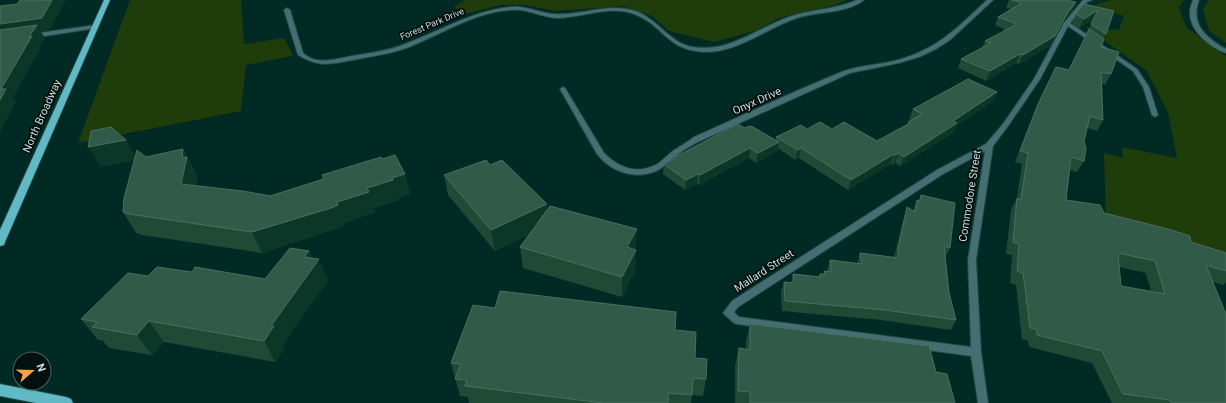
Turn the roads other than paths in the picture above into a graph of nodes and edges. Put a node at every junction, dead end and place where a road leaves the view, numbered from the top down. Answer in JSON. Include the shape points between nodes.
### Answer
{"nodes":[{"id":1,"x":107,"y":0,"type":"edge"},
{"id":2,"x":861,"y":0,"type":"edge"},
{"id":3,"x":990,"y":0,"type":"edge"},
{"id":4,"x":1087,"y":0,"type":"edge"},
{"id":5,"x":1196,"y":0,"type":"edge"},
{"id":6,"x":287,"y":10,"type":"dead end"},
{"id":7,"x":1067,"y":23,"type":"junction"},
{"id":8,"x":95,"y":27,"type":"junction"},
{"id":9,"x":22,"y":37,"type":"edge"},
{"id":10,"x":1226,"y":51,"type":"edge"},
{"id":11,"x":563,"y":89,"type":"dead end"},
{"id":12,"x":1155,"y":114,"type":"dead end"},
{"id":13,"x":989,"y":146,"type":"junction"},
{"id":14,"x":0,"y":242,"type":"edge"},
{"id":15,"x":976,"y":352,"type":"junction"},
{"id":16,"x":0,"y":390,"type":"edge"},
{"id":17,"x":66,"y":403,"type":"edge"},
{"id":18,"x":983,"y":403,"type":"edge"}],
"edges":[{"from":1,"to":8,"type":"main road","name":"North Broadway"},
{"from":2,"to":6,"type":"street","name":"Forest Park Drive","via":[[839,9],[798,15],[734,45],[704,50],[690,49],[677,43],[648,20],[624,10],[557,16],[527,9],[493,10],[387,52],[334,61],[314,61],[300,54]]},
{"from":3,"to":11,"type":"street","name":"Onyx Drive","via":[[948,39],[934,48],[904,60],[848,72],[824,82],[698,139],[650,170],[635,173],[620,170],[608,163]]},
{"from":4,"to":7,"type":"street","name":"Commodore Street"},
{"from":5,"to":10,"type":"street","via":[[1191,11],[1194,22],[1209,41]]},
{"from":7,"to":12,"type":"street","via":[[1135,70],[1146,87]]},
{"from":7,"to":13,"type":"street","name":"Commodore Street","via":[[1037,79]]},
{"from":8,"to":9,"type":"street"},
{"from":8,"to":14,"type":"main road","name":"North Broadway"},
{"from":13,"to":15,"type":"street","name":"Commodore Street","via":[[972,260]]},
{"from":13,"to":15,"type":"street","name":"Mallard Street","via":[[940,172],[735,304],[728,313],[737,320]]},
{"from":15,"to":18,"type":"street","name":"Commodore Street"},
{"from":16,"to":17,"type":"main road"}]}
